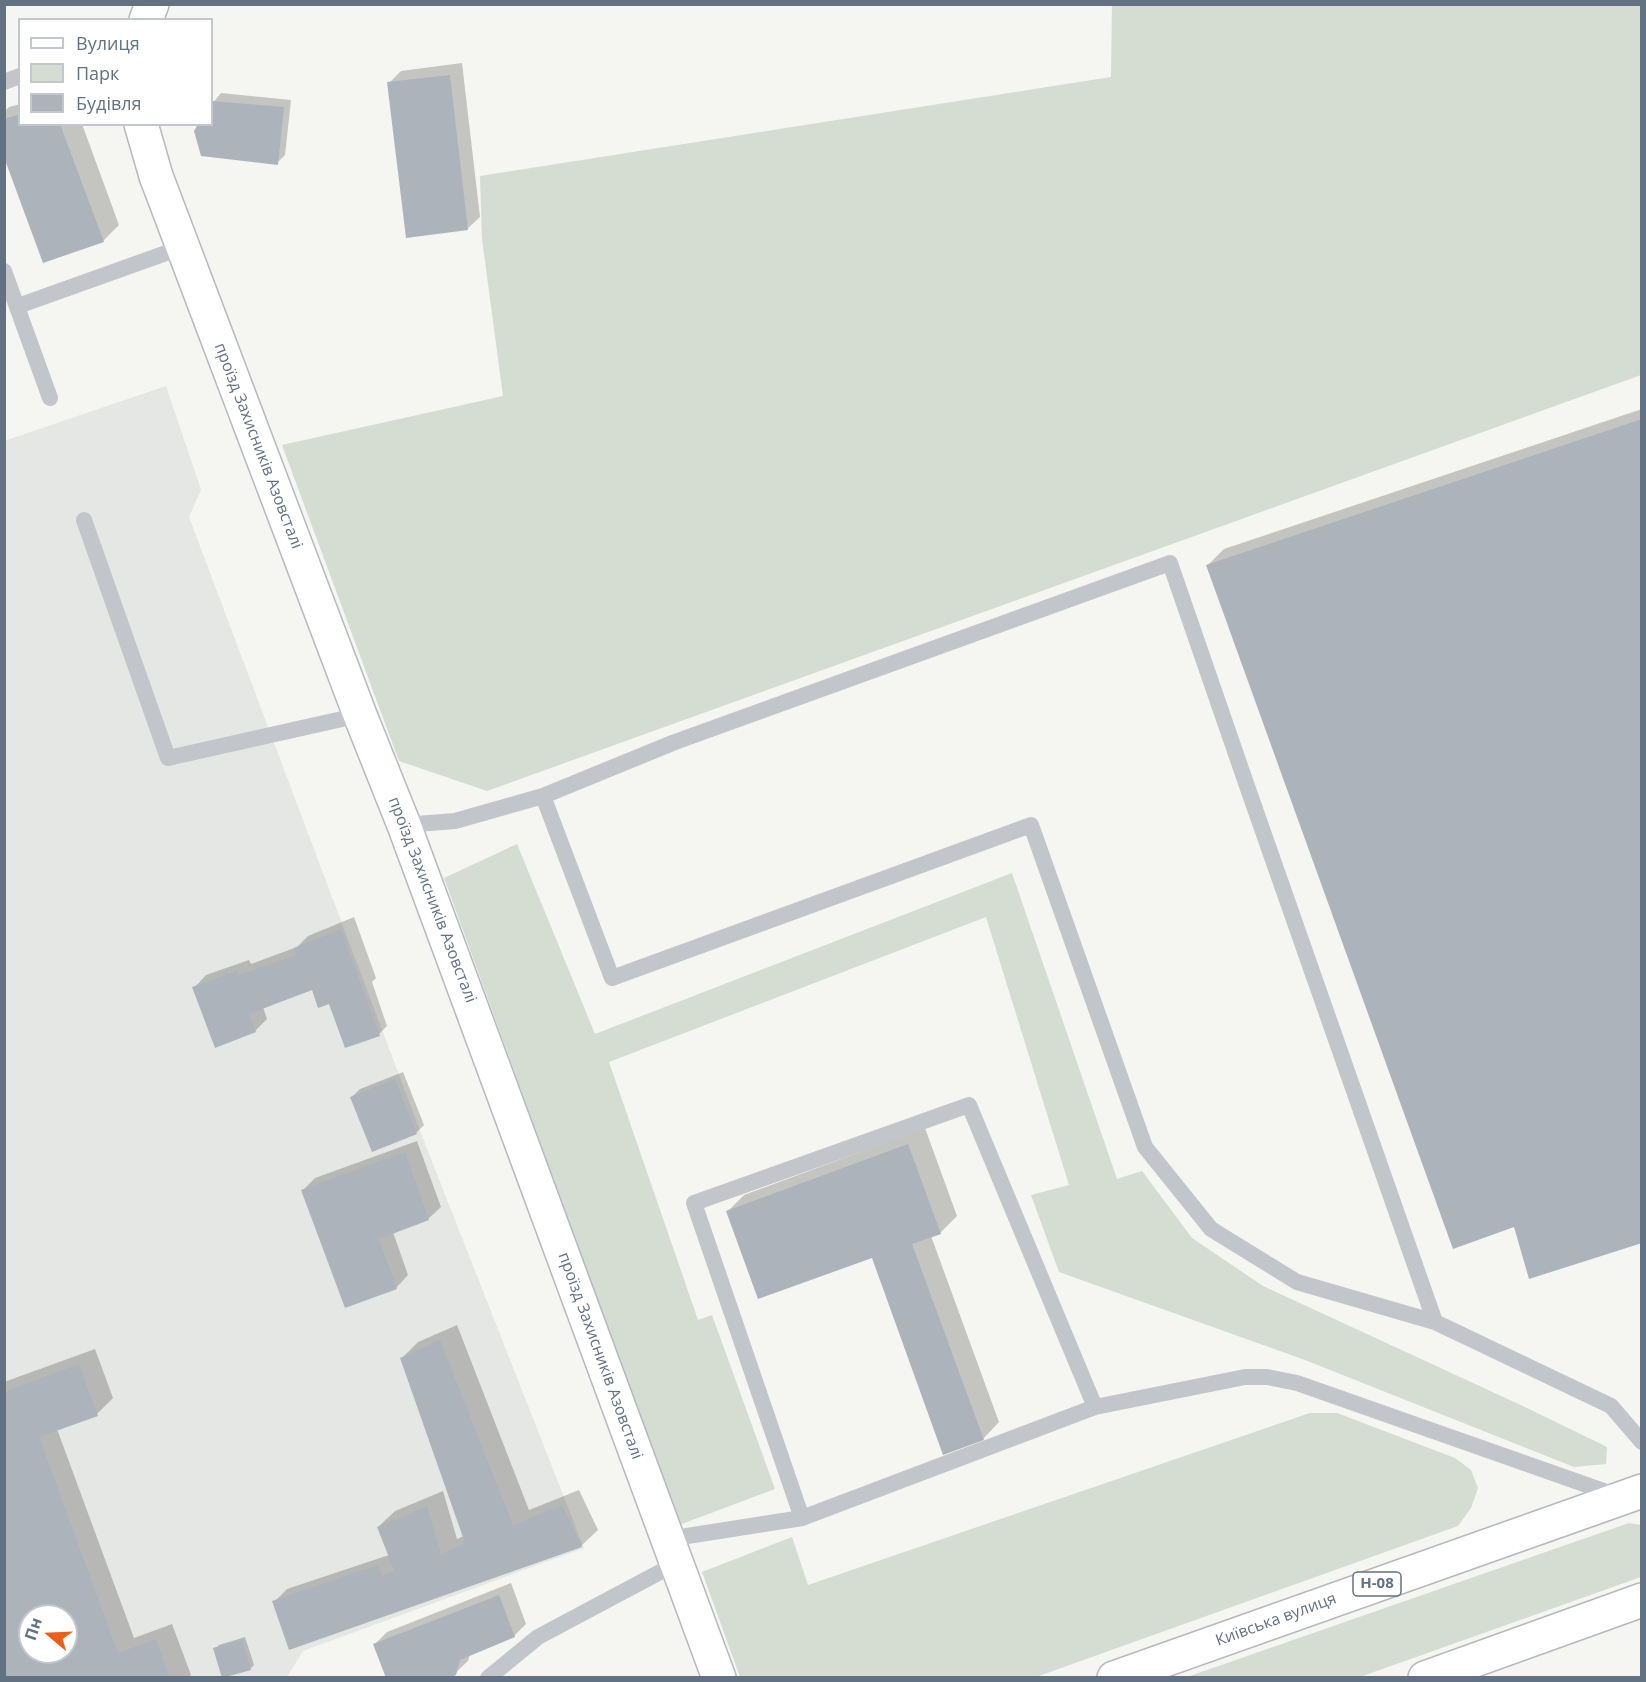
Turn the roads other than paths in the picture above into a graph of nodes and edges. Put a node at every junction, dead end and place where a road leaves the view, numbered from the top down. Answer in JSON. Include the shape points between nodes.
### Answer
{"nodes":[{"id":1,"x":142,"y":126,"type":"edge"},
{"id":2,"x":183,"y":247,"type":"junction"},
{"id":3,"x":4,"y":271,"type":"edge"},
{"id":4,"x":18,"y":306,"type":"junction"},
{"id":5,"x":50,"y":398,"type":"dead end"},
{"id":6,"x":84,"y":520,"type":"dead end"},
{"id":7,"x":360,"y":715,"type":"junction"},
{"id":8,"x":543,"y":796,"type":"junction"},
{"id":9,"x":405,"y":825,"type":"junction"},
{"id":10,"x":1435,"y":1322,"type":"junction"},
{"id":11,"x":1095,"y":1407,"type":"junction"},
{"id":12,"x":1641,"y":1442,"type":"edge"},
{"id":13,"x":1631,"y":1494,"type":"edge"},
{"id":14,"x":802,"y":1518,"type":"junction"},
{"id":15,"x":672,"y":1551,"type":"junction"},
{"id":16,"x":1641,"y":1600,"type":"edge"},
{"id":17,"x":488,"y":1677,"type":"edge"},
{"id":18,"x":719,"y":1677,"type":"edge"},
{"id":19,"x":1114,"y":1677,"type":"edge"},
{"id":20,"x":1425,"y":1677,"type":"edge"}],
"edges":[{"from":1,"to":2,"type":"street","name":"проїзд Захисників Азовсталі"},
{"from":2,"to":4,"type":"lane"},
{"from":2,"to":7,"type":"street","name":"проїзд Захисників Азовсталі"},
{"from":3,"to":4,"type":"lane"},
{"from":4,"to":5,"type":"lane"},
{"from":6,"to":7,"type":"lane","via":[[168,758]]},
{"from":7,"to":9,"type":"street","name":"проїзд Захисників Азовсталі"},
{"from":8,"to":9,"type":"lane","via":[[455,821]]},
{"from":8,"to":10,"type":"lane","via":[[612,978],[1031,825],[1145,1147],[1211,1228],[1297,1282]]},
{"from":8,"to":10,"type":"lane","via":[[675,742],[1170,563]]},
{"from":9,"to":15,"type":"street","name":"проїзд Захисників Азовсталі"},
{"from":10,"to":12,"type":"lane","via":[[1611,1406]]},
{"from":11,"to":13,"type":"lane","via":[[1245,1377],[1267,1377],[1297,1383]]},
{"from":11,"to":14,"type":"lane"},
{"from":11,"to":14,"type":"lane","via":[[969,1105],[694,1203]]},
{"from":13,"to":19,"type":"street","name":"Київська вулиця","number":"Н-08"},
{"from":14,"to":15,"type":"lane"},
{"from":15,"to":17,"type":"lane","via":[[538,1637]]},
{"from":15,"to":18,"type":"street","name":"проїзд Захисників Азовсталі"},
{"from":16,"to":20,"type":"street"}]}
